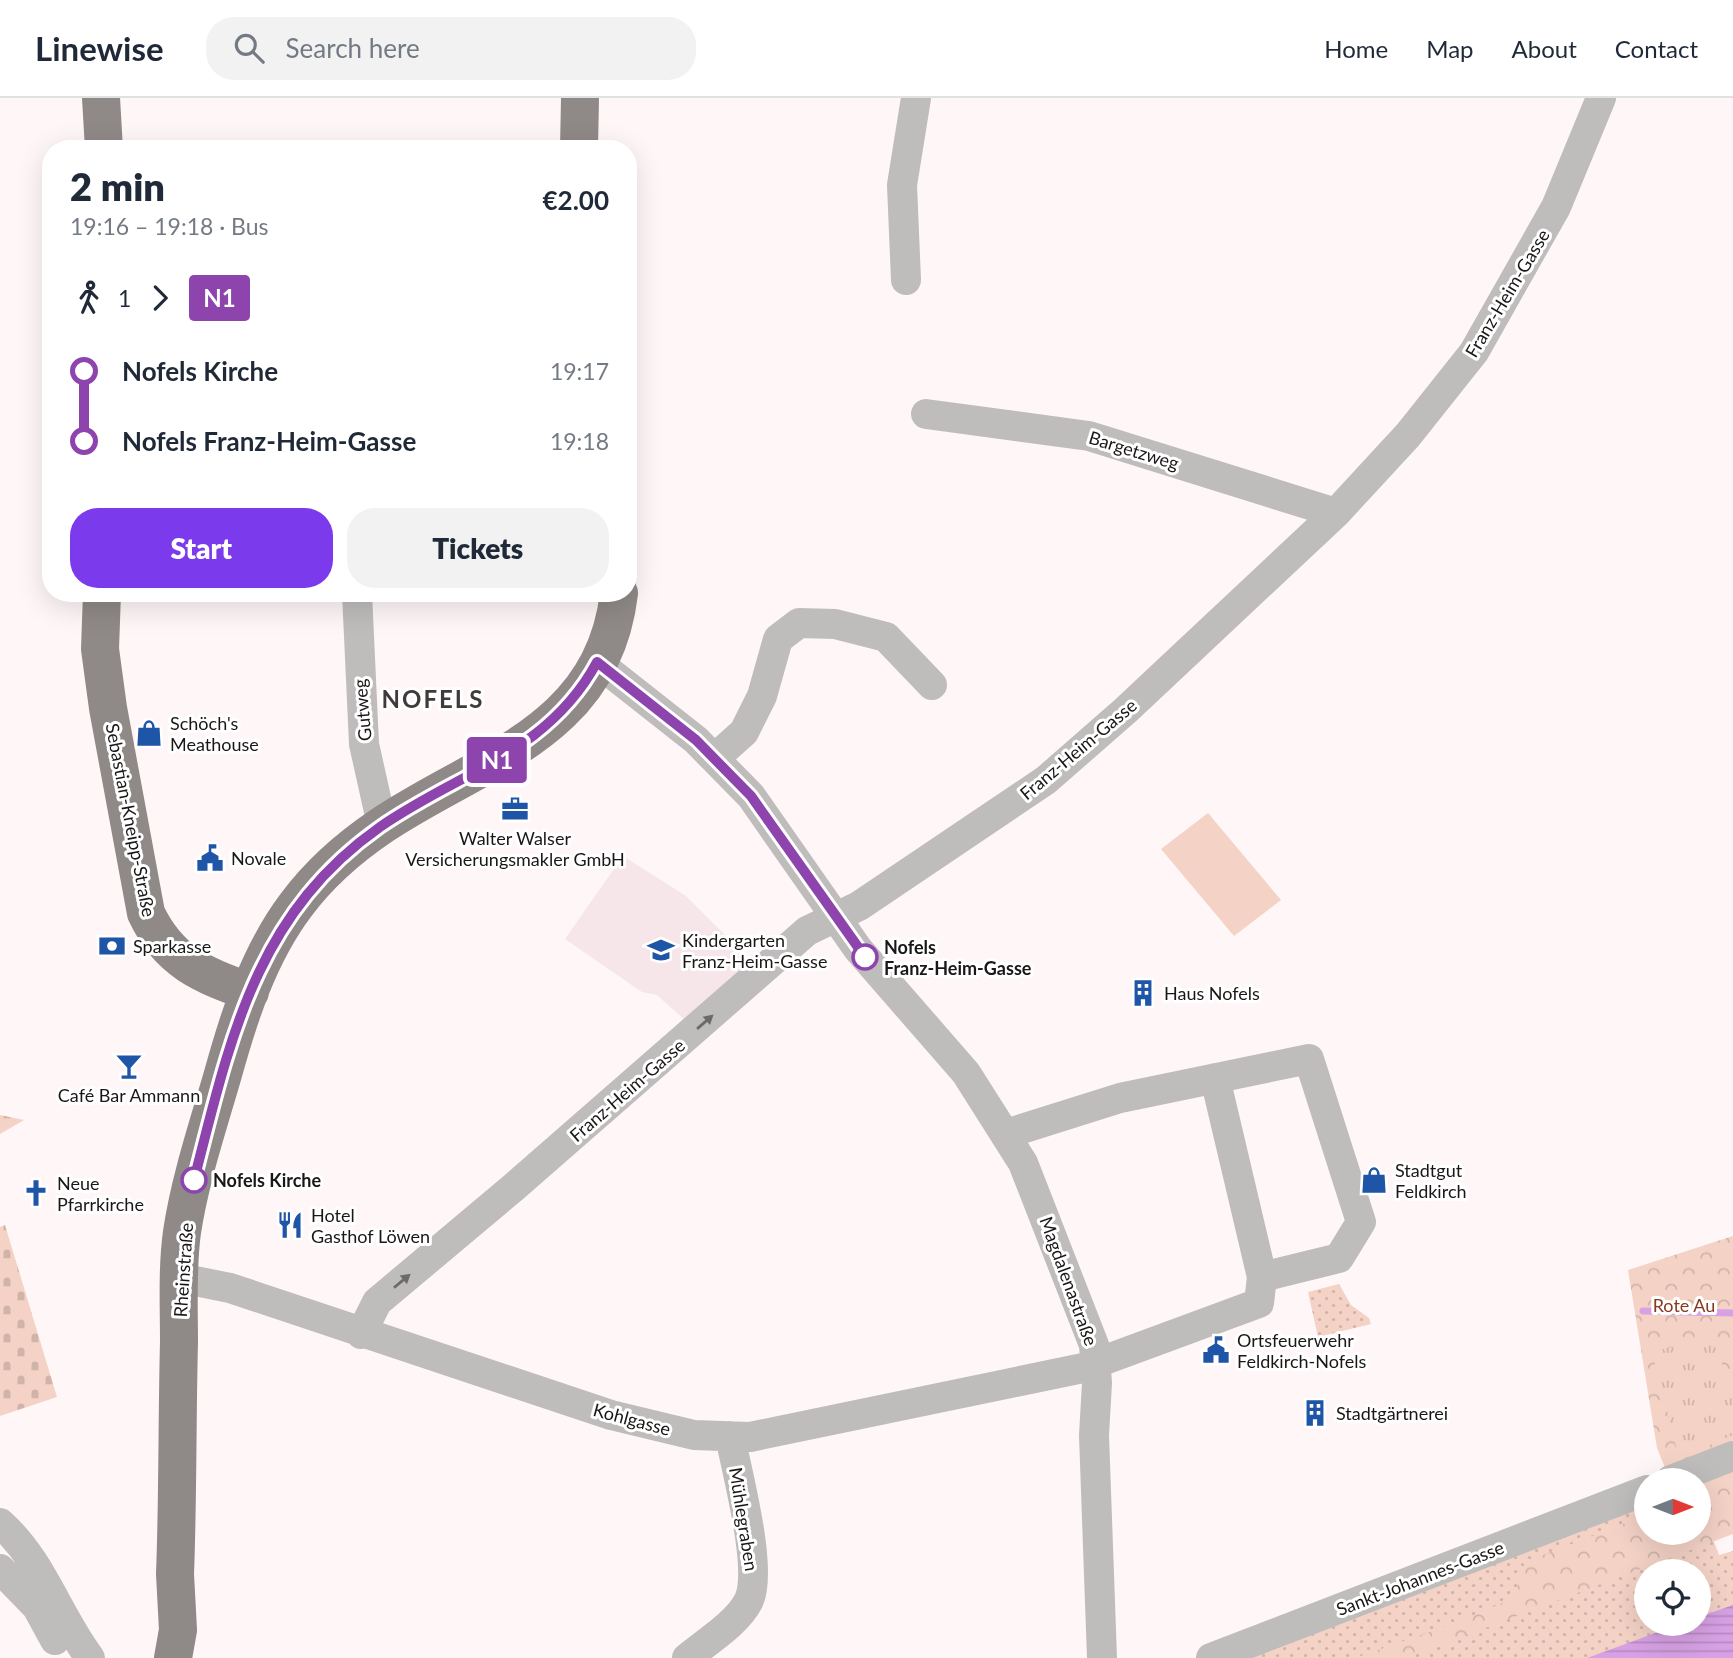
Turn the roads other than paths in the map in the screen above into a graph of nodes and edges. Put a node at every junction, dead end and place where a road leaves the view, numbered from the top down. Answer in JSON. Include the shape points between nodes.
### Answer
{"nodes":[{"id":1,"x":101,"y":98,"type":"edge"},
{"id":2,"x":580,"y":98,"type":"edge"},
{"id":3,"x":916,"y":98,"type":"edge"},
{"id":4,"x":1601,"y":98,"type":"edge"},
{"id":5,"x":103,"y":140,"type":"edge"},
{"id":6,"x":579,"y":140,"type":"edge"},
{"id":7,"x":906,"y":280,"type":"dead end"},
{"id":8,"x":926,"y":414,"type":"dead end"},
{"id":9,"x":1336,"y":513,"type":"junction"},
{"id":10,"x":103,"y":602,"type":"edge"},
{"id":11,"x":357,"y":602,"type":"edge"},
{"id":12,"x":617,"y":602,"type":"edge"},
{"id":13,"x":597,"y":662,"type":"junction"},
{"id":14,"x":932,"y":685,"type":"dead end"},
{"id":15,"x":715,"y":758,"type":"junction"},
{"id":16,"x":382,"y":825,"type":"junction"},
{"id":17,"x":837,"y":918,"type":"junction"},
{"id":18,"x":250,"y":992,"type":"junction"},
{"id":19,"x":1215,"y":1078,"type":"junction"},
{"id":20,"x":1006,"y":1134,"type":"junction"},
{"id":21,"x":1262,"y":1277,"type":"junction"},
{"id":22,"x":180,"y":1278,"type":"junction"},
{"id":23,"x":361,"y":1334,"type":"junction"},
{"id":24,"x":1096,"y":1363,"type":"junction"},
{"id":25,"x":730,"y":1436,"type":"junction"},
{"id":26,"x":1733,"y":1456,"type":"edge"},
{"id":27,"x":1702,"y":1468,"type":"edge"},
{"id":28,"x":1634,"y":1496,"type":"edge"},
{"id":29,"x":0,"y":1523,"type":"edge"},
{"id":30,"x":0,"y":1569,"type":"edge"},
{"id":31,"x":65,"y":1658,"type":"edge"},
{"id":32,"x":90,"y":1658,"type":"edge"},
{"id":33,"x":157,"y":1658,"type":"edge"},
{"id":34,"x":687,"y":1658,"type":"edge"},
{"id":35,"x":1102,"y":1658,"type":"edge"},
{"id":36,"x":1211,"y":1658,"type":"edge"}],
"edges":[{"from":1,"to":5,"type":"main road"},
{"from":2,"to":6,"type":"main road"},
{"from":3,"to":7,"type":"street","via":[[902,185]]},
{"from":4,"to":9,"type":"street","name":"Franz-Heim-Gasse","via":[[1556,207],[1474,352],[1408,435]]},
{"from":8,"to":9,"type":"street","name":"Bargetzweg","via":[[1089,436]]},
{"from":9,"to":17,"type":"street","name":"Franz-Heim-Gasse","via":[[1046,780]]},
{"from":10,"to":18,"type":"main road","name":"Sebastian-Kneipp-Straße","via":[[100,649],[105,687],[146,913],[157,936],[176,956]]},
{"from":11,"to":16,"type":"street","name":"Gutweg","via":[[364,744]]},
{"from":12,"to":13,"type":"main road","name":"Rheinstraße"},
{"from":13,"to":15,"type":"street","name":"Magdalenastraße"},
{"from":13,"to":16,"type":"main road","name":"Rheinstraße","via":[[560,715],[525,744]]},
{"from":14,"to":15,"type":"street","via":[[886,637],[835,624],[799,623],[778,639],[762,696],[744,732]]},
{"from":15,"to":17,"type":"street","name":"Magdalenastraße","via":[[751,796]]},
{"from":16,"to":18,"type":"main road","name":"Rheinstraße","via":[[345,854],[296,905],[265,956]]},
{"from":17,"to":20,"type":"street","name":"Magdalenastraße","via":[[869,962],[966,1073]]},
{"from":23,"to":17,"type":"street","name":"Franz-Heim-Gasse","one_way":true,"via":[[377,1302],[807,932]]},
{"from":18,"to":22,"type":"main road","name":"Rheinstraße","via":[[234,1033],[187,1208]]},
{"from":19,"to":20,"type":"street","via":[[1120,1098]]},
{"from":19,"to":21,"type":"street"},
{"from":19,"to":21,"type":"street","via":[[1309,1059],[1361,1222],[1339,1258]]},
{"from":20,"to":24,"type":"street","name":"Magdalenastraße","via":[[1045,1214],[1090,1330]]},
{"from":21,"to":24,"type":"street","name":"Magdalenastraße","via":[[1259,1303]]},
{"from":22,"to":23,"type":"street","name":"Kohlgasse","via":[[230,1288]]},
{"from":22,"to":33,"type":"main road","name":"Rheinstraße","via":[[176,1574],[155,1625]]},
{"from":23,"to":25,"type":"street","name":"Kohlgasse","via":[[611,1415],[694,1435]]},
{"from":24,"to":25,"type":"street","name":"Kohlgasse","via":[[815,1425],[750,1437]]},
{"from":24,"to":35,"type":"street"},
{"from":25,"to":34,"type":"street","name":"Mühlegraben","via":[[754,1563],[753,1586],[739,1614]]},
{"from":26,"to":27,"type":"street"},
{"from":28,"to":36,"type":"street","name":"Sankt-Johannes-Gasse"},
{"from":29,"to":32,"type":"street","via":[[33,1561]]},
{"from":30,"to":31,"type":"street","via":[[37,1607]]}]}
